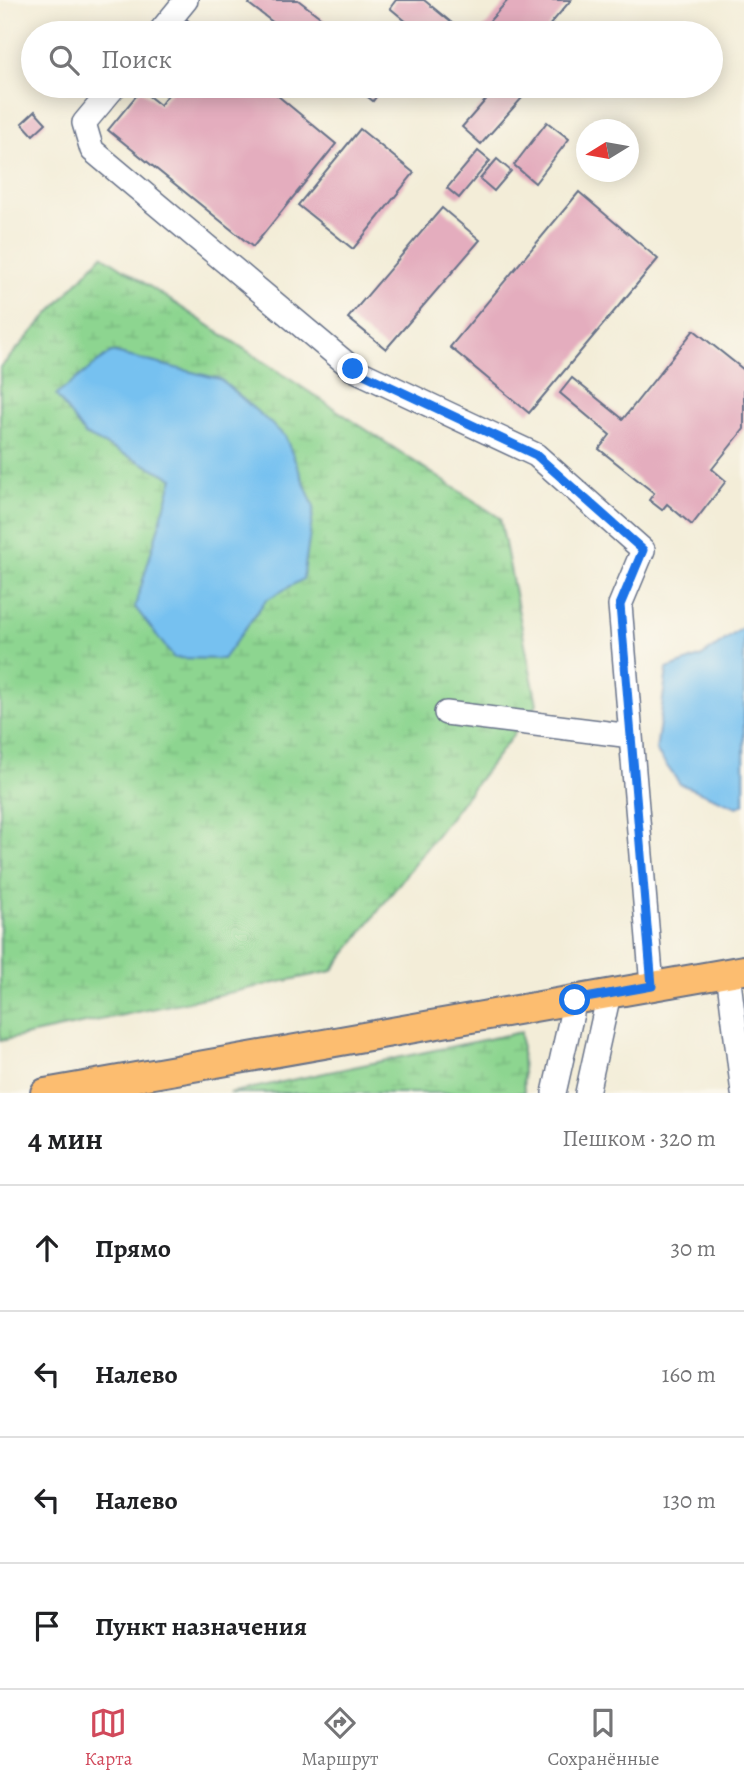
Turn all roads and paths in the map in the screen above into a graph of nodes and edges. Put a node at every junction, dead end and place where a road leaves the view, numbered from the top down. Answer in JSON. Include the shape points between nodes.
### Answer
{"nodes":[{"id":1,"x":186,"y":0,"type":"edge"},
{"id":2,"x":169,"y":21,"type":"edge"},
{"id":3,"x":105,"y":98,"type":"edge"},
{"id":4,"x":446,"y":713,"type":"dead end"},
{"id":5,"x":631,"y":736,"type":"junction"},
{"id":6,"x":736,"y":972,"type":"edge"},
{"id":7,"x":652,"y":986,"type":"junction"},
{"id":8,"x":609,"y":994,"type":"junction"},
{"id":9,"x":575,"y":1000,"type":"junction"},
{"id":10,"x":45,"y":1093,"type":"edge"},
{"id":11,"x":554,"y":1093,"type":"edge"},
{"id":12,"x":587,"y":1093,"type":"edge"},
{"id":13,"x":743,"y":1093,"type":"edge"}],
"edges":[{"from":1,"to":2,"type":"lane"},
{"from":3,"to":5,"type":"lane","via":[[84,123],[92,150],[353,369],[536,455],[643,550],[620,605]]},
{"from":4,"to":5,"type":"lane"},
{"from":5,"to":7,"type":"lane"},
{"from":6,"to":7,"type":"main road"},
{"from":6,"to":13,"type":"lane"},
{"from":7,"to":8,"type":"main road"},
{"from":8,"to":9,"type":"main road"},
{"from":8,"to":12,"type":"lane"},
{"from":9,"to":10,"type":"main road"},
{"from":9,"to":11,"type":"lane"}]}
